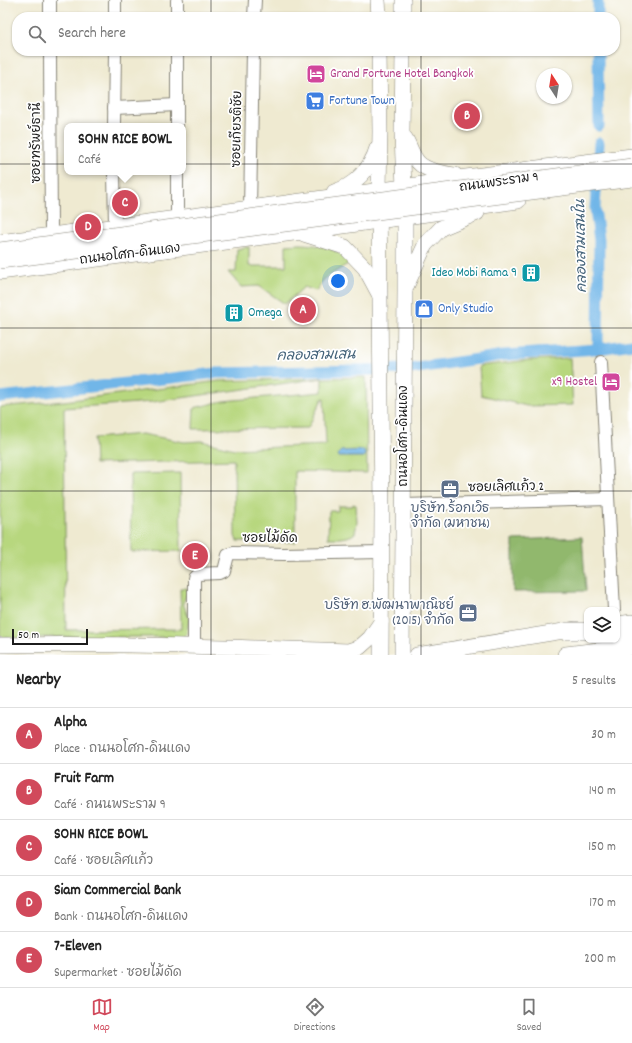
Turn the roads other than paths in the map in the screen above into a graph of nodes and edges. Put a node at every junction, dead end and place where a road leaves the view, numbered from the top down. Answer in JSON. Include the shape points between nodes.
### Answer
{"nodes":[{"id":1,"x":50,"y":0,"type":"edge"},
{"id":2,"x":115,"y":0,"type":"edge"},
{"id":3,"x":177,"y":0,"type":"edge"},
{"id":4,"x":254,"y":0,"type":"edge"},
{"id":5,"x":378,"y":0,"type":"edge"},
{"id":6,"x":403,"y":0,"type":"edge"},
{"id":7,"x":50,"y":12,"type":"edge"},
{"id":8,"x":115,"y":12,"type":"edge"},
{"id":9,"x":177,"y":12,"type":"edge"},
{"id":10,"x":254,"y":12,"type":"edge"},
{"id":11,"x":379,"y":12,"type":"edge"},
{"id":12,"x":403,"y":12,"type":"edge"},
{"id":13,"x":50,"y":56,"type":"edge"},
{"id":14,"x":115,"y":56,"type":"edge"},
{"id":15,"x":177,"y":56,"type":"edge"},
{"id":16,"x":254,"y":56,"type":"edge"},
{"id":17,"x":379,"y":56,"type":"edge"},
{"id":18,"x":402,"y":56,"type":"edge"},
{"id":19,"x":177,"y":105,"type":"junction"},
{"id":20,"x":114,"y":108,"type":"junction"},
{"id":21,"x":114,"y":123,"type":"edge"},
{"id":22,"x":177,"y":123,"type":"edge"},
{"id":23,"x":380,"y":132,"type":"junction"},
{"id":24,"x":402,"y":133,"type":"junction"},
{"id":25,"x":632,"y":156,"type":"edge"},
{"id":26,"x":632,"y":166,"type":"edge"},
{"id":27,"x":114,"y":175,"type":"edge"},
{"id":28,"x":177,"y":175,"type":"edge"},
{"id":29,"x":466,"y":177,"type":"junction"},
{"id":30,"x":632,"y":179,"type":"edge"},
{"id":31,"x":632,"y":186,"type":"edge"},
{"id":32,"x":404,"y":187,"type":"junction"},
{"id":33,"x":379,"y":190,"type":"junction"},
{"id":34,"x":309,"y":200,"type":"junction"},
{"id":35,"x":502,"y":203,"type":"junction"},
{"id":36,"x":366,"y":207,"type":"junction"},
{"id":37,"x":250,"y":208,"type":"junction"},
{"id":38,"x":177,"y":217,"type":"junction"},
{"id":39,"x":405,"y":217,"type":"junction"},
{"id":40,"x":379,"y":221,"type":"junction"},
{"id":41,"x":141,"y":223,"type":"junction"},
{"id":42,"x":115,"y":226,"type":"junction"},
{"id":43,"x":74,"y":232,"type":"junction"},
{"id":44,"x":301,"y":232,"type":"junction"},
{"id":45,"x":51,"y":235,"type":"junction"},
{"id":46,"x":0,"y":242,"type":"edge"},
{"id":47,"x":0,"y":250,"type":"edge"},
{"id":48,"x":144,"y":253,"type":"junction"},
{"id":49,"x":0,"y":261,"type":"edge"},
{"id":50,"x":77,"y":261,"type":"junction"},
{"id":51,"x":0,"y":272,"type":"edge"},
{"id":52,"x":405,"y":290,"type":"junction"},
{"id":53,"x":381,"y":297,"type":"junction"},
{"id":54,"x":601,"y":362,"type":"dead end"},
{"id":55,"x":608,"y":499,"type":"junction"},
{"id":56,"x":404,"y":505,"type":"junction"},
{"id":57,"x":382,"y":552,"type":"junction"},
{"id":58,"x":614,"y":607,"type":"edge"},
{"id":59,"x":381,"y":622,"type":"junction"},
{"id":60,"x":632,"y":623,"type":"edge"},
{"id":61,"x":620,"y":625,"type":"edge"},
{"id":62,"x":584,"y":630,"type":"edge"},
{"id":63,"x":584,"y":630,"type":"edge"},
{"id":64,"x":565,"y":631,"type":"joint"},
{"id":65,"x":620,"y":632,"type":"edge"},
{"id":66,"x":632,"y":632,"type":"edge"},
{"id":67,"x":0,"y":645,"type":"edge"},
{"id":68,"x":194,"y":646,"type":"junction"},
{"id":69,"x":632,"y":647,"type":"edge"},
{"id":70,"x":381,"y":655,"type":"edge"},
{"id":71,"x":402,"y":655,"type":"edge"},
{"id":72,"x":417,"y":655,"type":"edge"},
{"id":73,"x":476,"y":655,"type":"edge"},
{"id":74,"x":566,"y":655,"type":"edge"}],
"edges":[{"from":1,"to":7,"type":"street"},
{"from":2,"to":8,"type":"street"},
{"from":3,"to":9,"type":"street"},
{"from":4,"to":10,"type":"street"},
{"from":5,"to":11,"type":"main road"},
{"from":6,"to":12,"type":"main road"},
{"from":13,"to":45,"type":"street","name":"ซอยทรัพย์ธานี"},
{"from":14,"to":20,"type":"street"},
{"from":15,"to":19,"type":"street"},
{"from":16,"to":37,"type":"street","name":"ซอยเกียรติชัย"},
{"from":17,"to":23,"type":"main road"},
{"from":18,"to":24,"type":"main road","name":"ถนนอโศก-ดินแดง"},
{"from":19,"to":20,"type":"street"},
{"from":19,"to":22,"type":"street"},
{"from":20,"to":21,"type":"street"},
{"from":23,"to":33,"type":"main road","name":"ถนนอโศก-ดินแดง"},
{"from":23,"to":34,"type":"main road","via":[[370,165],[354,182],[341,190]]},
{"from":24,"to":29,"type":"main road","via":[[415,159],[425,167]]},
{"from":24,"to":32,"type":"main road","name":"ถนนอโศก-ดินแดง"},
{"from":25,"to":29,"type":"main road","name":"ถนนพระราม 9"},
{"from":26,"to":36,"type":"main road","name":"ถนนพระราม 9","bridge":true},
{"from":27,"to":42,"type":"street"},
{"from":28,"to":38,"type":"street"},
{"from":29,"to":32,"type":"main road","name":"ถนนพระราม 9"},
{"from":30,"to":36,"type":"main road","name":"ถนนพระราม 9","bridge":true},
{"from":31,"to":35,"type":"main road","name":"ถนนพระราม 9"},
{"from":32,"to":33,"type":"main road"},
{"from":32,"to":39,"type":"main road","name":"ถนนอโศก-ดินแดง"},
{"from":33,"to":34,"type":"main road"},
{"from":33,"to":40,"type":"main road","name":"ถนนอโศก-ดินแดง"},
{"from":34,"to":37,"type":"main road"},
{"from":35,"to":39,"type":"main road","name":"ถนนพระราม 9"},
{"from":35,"to":52,"type":"main road","via":[[442,228],[425,245]]},
{"from":36,"to":47,"type":"main road","name":"ถนนอโศก-ดินแดง","bridge":true},
{"from":36,"to":49,"type":"main road","name":"ถนนอโศก-ดินแดง","bridge":true},
{"from":37,"to":38,"type":"main road"},
{"from":38,"to":41,"type":"main road"},
{"from":39,"to":40,"type":"main road","name":"ถนนอโศก-ดินแดง"},
{"from":39,"to":52,"type":"main road","name":"ถนนอโศก-ดินแดง"},
{"from":40,"to":44,"type":"main road","name":"ถนนอโศก-ดินแดง"},
{"from":40,"to":53,"type":"main road","name":"ถนนอโศก-ดินแดง"},
{"from":41,"to":42,"type":"main road"},
{"from":41,"to":48,"type":"main road"},
{"from":42,"to":43,"type":"main road"},
{"from":43,"to":45,"type":"main road"},
{"from":43,"to":50,"type":"main road"},
{"from":44,"to":48,"type":"main road","name":"ถนนอโศก-ดินแดง"},
{"from":44,"to":53,"type":"main road","via":[[345,247],[366,268]]},
{"from":45,"to":46,"type":"main road"},
{"from":48,"to":50,"type":"main road","name":"ถนนอโศก-ดินแดง"},
{"from":50,"to":51,"type":"main road","name":"ถนนอโศก-ดินแดง"},
{"from":52,"to":56,"type":"main road","name":"ถนนอโศก-ดินแดง"},
{"from":53,"to":57,"type":"main road","name":"ถนนอโศก-ดินแดง"},
{"from":54,"to":55,"type":"street"},
{"from":55,"to":56,"type":"street","name":"ซอยเลิศแก้ว 2"},
{"from":55,"to":58,"type":"street"},
{"from":56,"to":71,"type":"main road","name":"ถนนอโศก-ดินแดง"},
{"from":57,"to":59,"type":"main road","name":"ถนนอโศก-ดินแดง"},
{"from":57,"to":68,"type":"street","name":"ซอยไม้ดัด","via":[[228,555],[224,571],[198,574],[194,578]]},
{"from":59,"to":68,"type":"main road","via":[[360,647],[348,651]]},
{"from":59,"to":70,"type":"main road","name":"ถนนอโศก-ดินแดง"},
{"from":60,"to":61,"type":"main road"},
{"from":62,"to":64,"type":"highway","bridge":true},
{"from":63,"to":73,"type":"main road","via":[[499,644]]},
{"from":64,"to":72,"type":"main road"},
{"from":65,"to":66,"type":"highway"},
{"from":67,"to":68,"type":"main road"},
{"from":69,"to":74,"type":"highway"}]}
